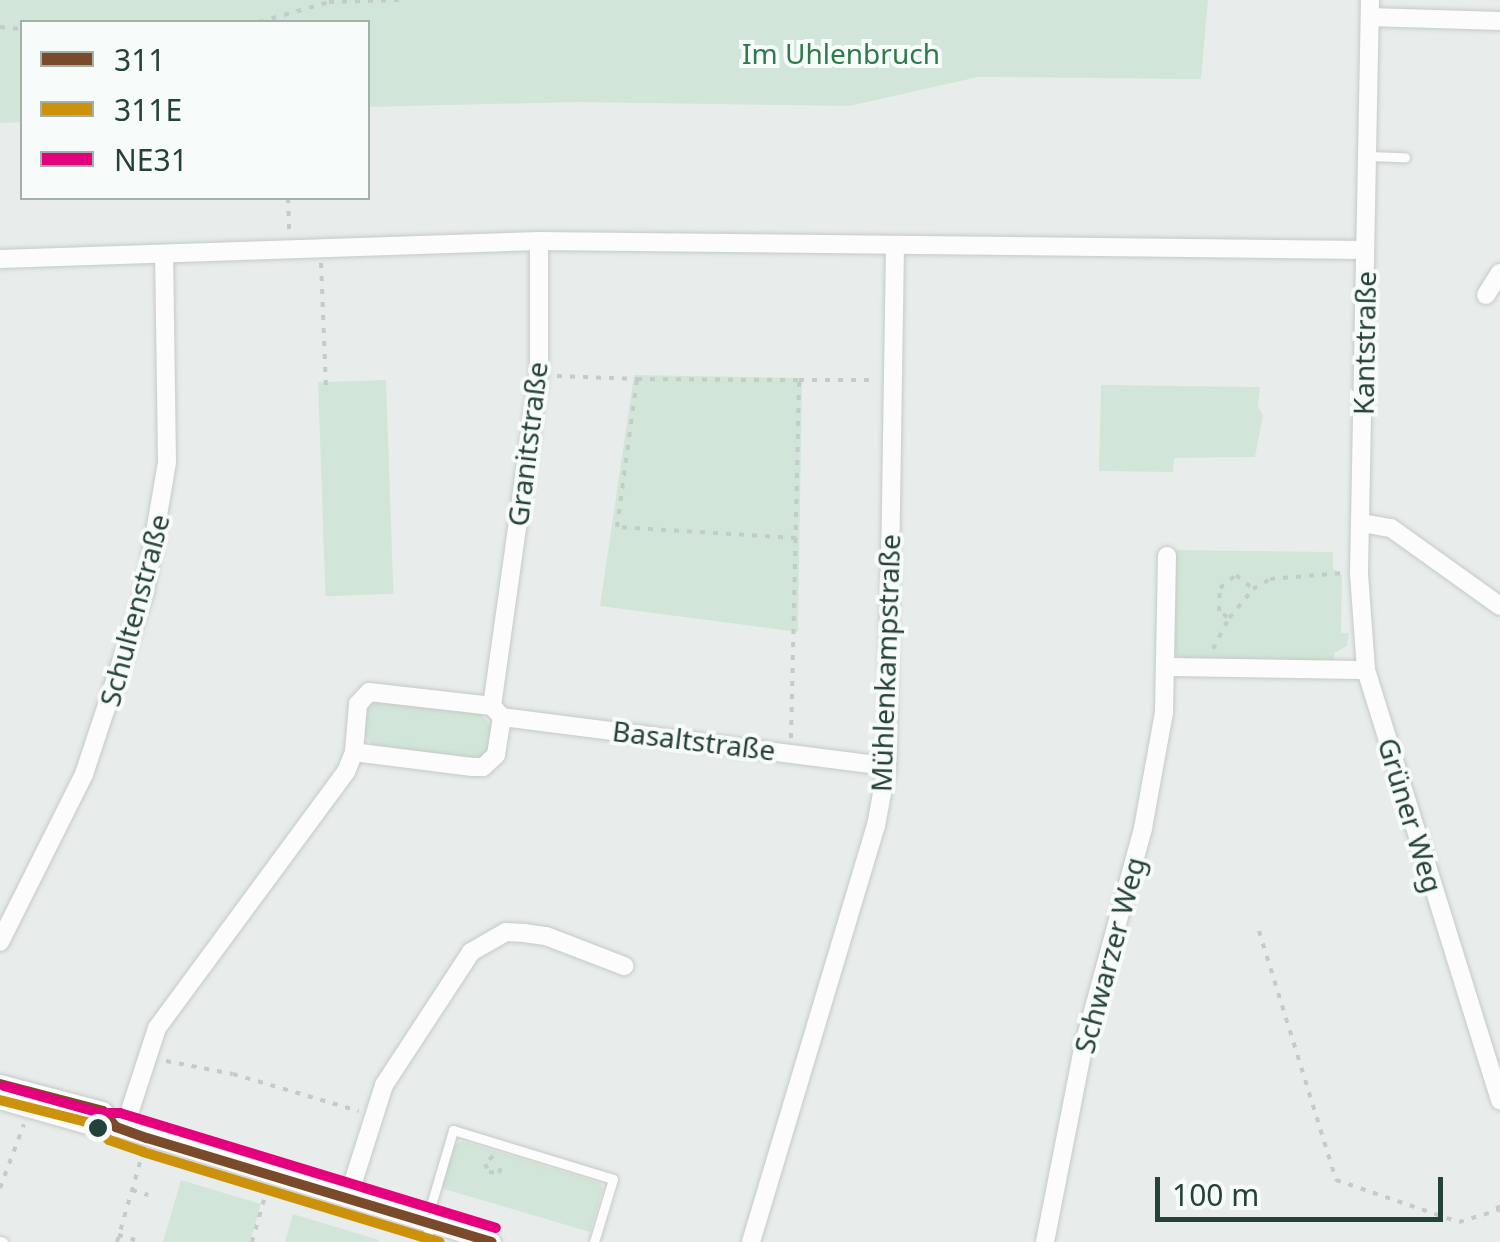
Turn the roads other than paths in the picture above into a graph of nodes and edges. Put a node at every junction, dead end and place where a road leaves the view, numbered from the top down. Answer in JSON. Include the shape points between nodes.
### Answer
{"nodes":[{"id":1,"x":1370,"y":9,"type":"edge"},
{"id":2,"x":1500,"y":21,"type":"edge"},
{"id":3,"x":1367,"y":156,"type":"junction"},
{"id":4,"x":1405,"y":157,"type":"dead end"},
{"id":5,"x":539,"y":242,"type":"junction"},
{"id":6,"x":895,"y":246,"type":"junction"},
{"id":7,"x":1366,"y":250,"type":"junction"},
{"id":8,"x":164,"y":254,"type":"junction"},
{"id":9,"x":0,"y":259,"type":"edge"},
{"id":10,"x":1500,"y":273,"type":"edge"},
{"id":11,"x":1486,"y":295,"type":"dead end"},
{"id":12,"x":1362,"y":523,"type":"junction"},
{"id":13,"x":1167,"y":556,"type":"dead end"},
{"id":14,"x":1500,"y":606,"type":"edge"},
{"id":15,"x":1166,"y":667,"type":"junction"},
{"id":16,"x":1366,"y":670,"type":"junction"},
{"id":17,"x":497,"y":711,"type":"junction"},
{"id":18,"x":354,"y":752,"type":"junction"},
{"id":19,"x":887,"y":766,"type":"junction"},
{"id":20,"x":0,"y":942,"type":"edge"},
{"id":21,"x":624,"y":966,"type":"dead end"},
{"id":22,"x":0,"y":1084,"type":"edge"},
{"id":23,"x":0,"y":1100,"type":"edge"},
{"id":24,"x":1500,"y":1101,"type":"edge"},
{"id":25,"x":120,"y":1128,"type":"junction"},
{"id":26,"x":348,"y":1198,"type":"junction"},
{"id":27,"x":427,"y":1229,"type":"edge"},
{"id":28,"x":492,"y":1242,"type":"edge"},
{"id":29,"x":594,"y":1242,"type":"edge"},
{"id":30,"x":751,"y":1242,"type":"edge"},
{"id":31,"x":1045,"y":1242,"type":"edge"}],
"edges":[{"from":1,"to":2,"type":"street"},
{"from":1,"to":3,"type":"street","name":"Kantstraße"},
{"from":3,"to":4,"type":"lane"},
{"from":3,"to":7,"type":"street","name":"Kantstraße"},
{"from":5,"to":6,"type":"street"},
{"from":5,"to":8,"type":"street"},
{"from":5,"to":17,"type":"street","name":"Granitstraße","via":[[539,375]]},
{"from":6,"to":7,"type":"street"},
{"from":6,"to":19,"type":"street","name":"Mühlenkampstraße"},
{"from":7,"to":12,"type":"street","name":"Kantstraße"},
{"from":8,"to":9,"type":"street"},
{"from":8,"to":20,"type":"street","name":"Schultenstraße","via":[[168,449],[149,574],[84,774]]},
{"from":10,"to":11,"type":"street"},
{"from":12,"to":14,"type":"street","via":[[1391,528]]},
{"from":12,"to":16,"type":"street","name":"Grüner Weg"},
{"from":13,"to":15,"type":"street","name":"Schwarzer Weg"},
{"from":15,"to":16,"type":"street"},
{"from":15,"to":31,"type":"street","name":"Schwarzer Weg","via":[[1144,828],[1084,1048]]},
{"from":16,"to":24,"type":"street","name":"Grüner Weg"},
{"from":17,"to":18,"type":"street","name":"Granitstraße","via":[[496,755],[483,767]]},
{"from":17,"to":18,"type":"street","via":[[369,692],[358,704]]},
{"from":17,"to":19,"type":"street","name":"Basaltstraße"},
{"from":18,"to":25,"type":"street","via":[[346,772],[157,1028]]},
{"from":19,"to":30,"type":"street","name":"Mühlenkampstraße","via":[[876,826]]},
{"from":21,"to":26,"type":"street","via":[[546,936],[506,932],[470,952],[384,1085]]},
{"from":22,"to":25,"type":"street","via":[[103,1111]]},
{"from":23,"to":25,"type":"street"},
{"from":25,"to":26,"type":"street"},
{"from":26,"to":27,"type":"street"},
{"from":27,"to":28,"type":"street"},
{"from":27,"to":29,"type":"lane","via":[[453,1130],[613,1178]]}]}
